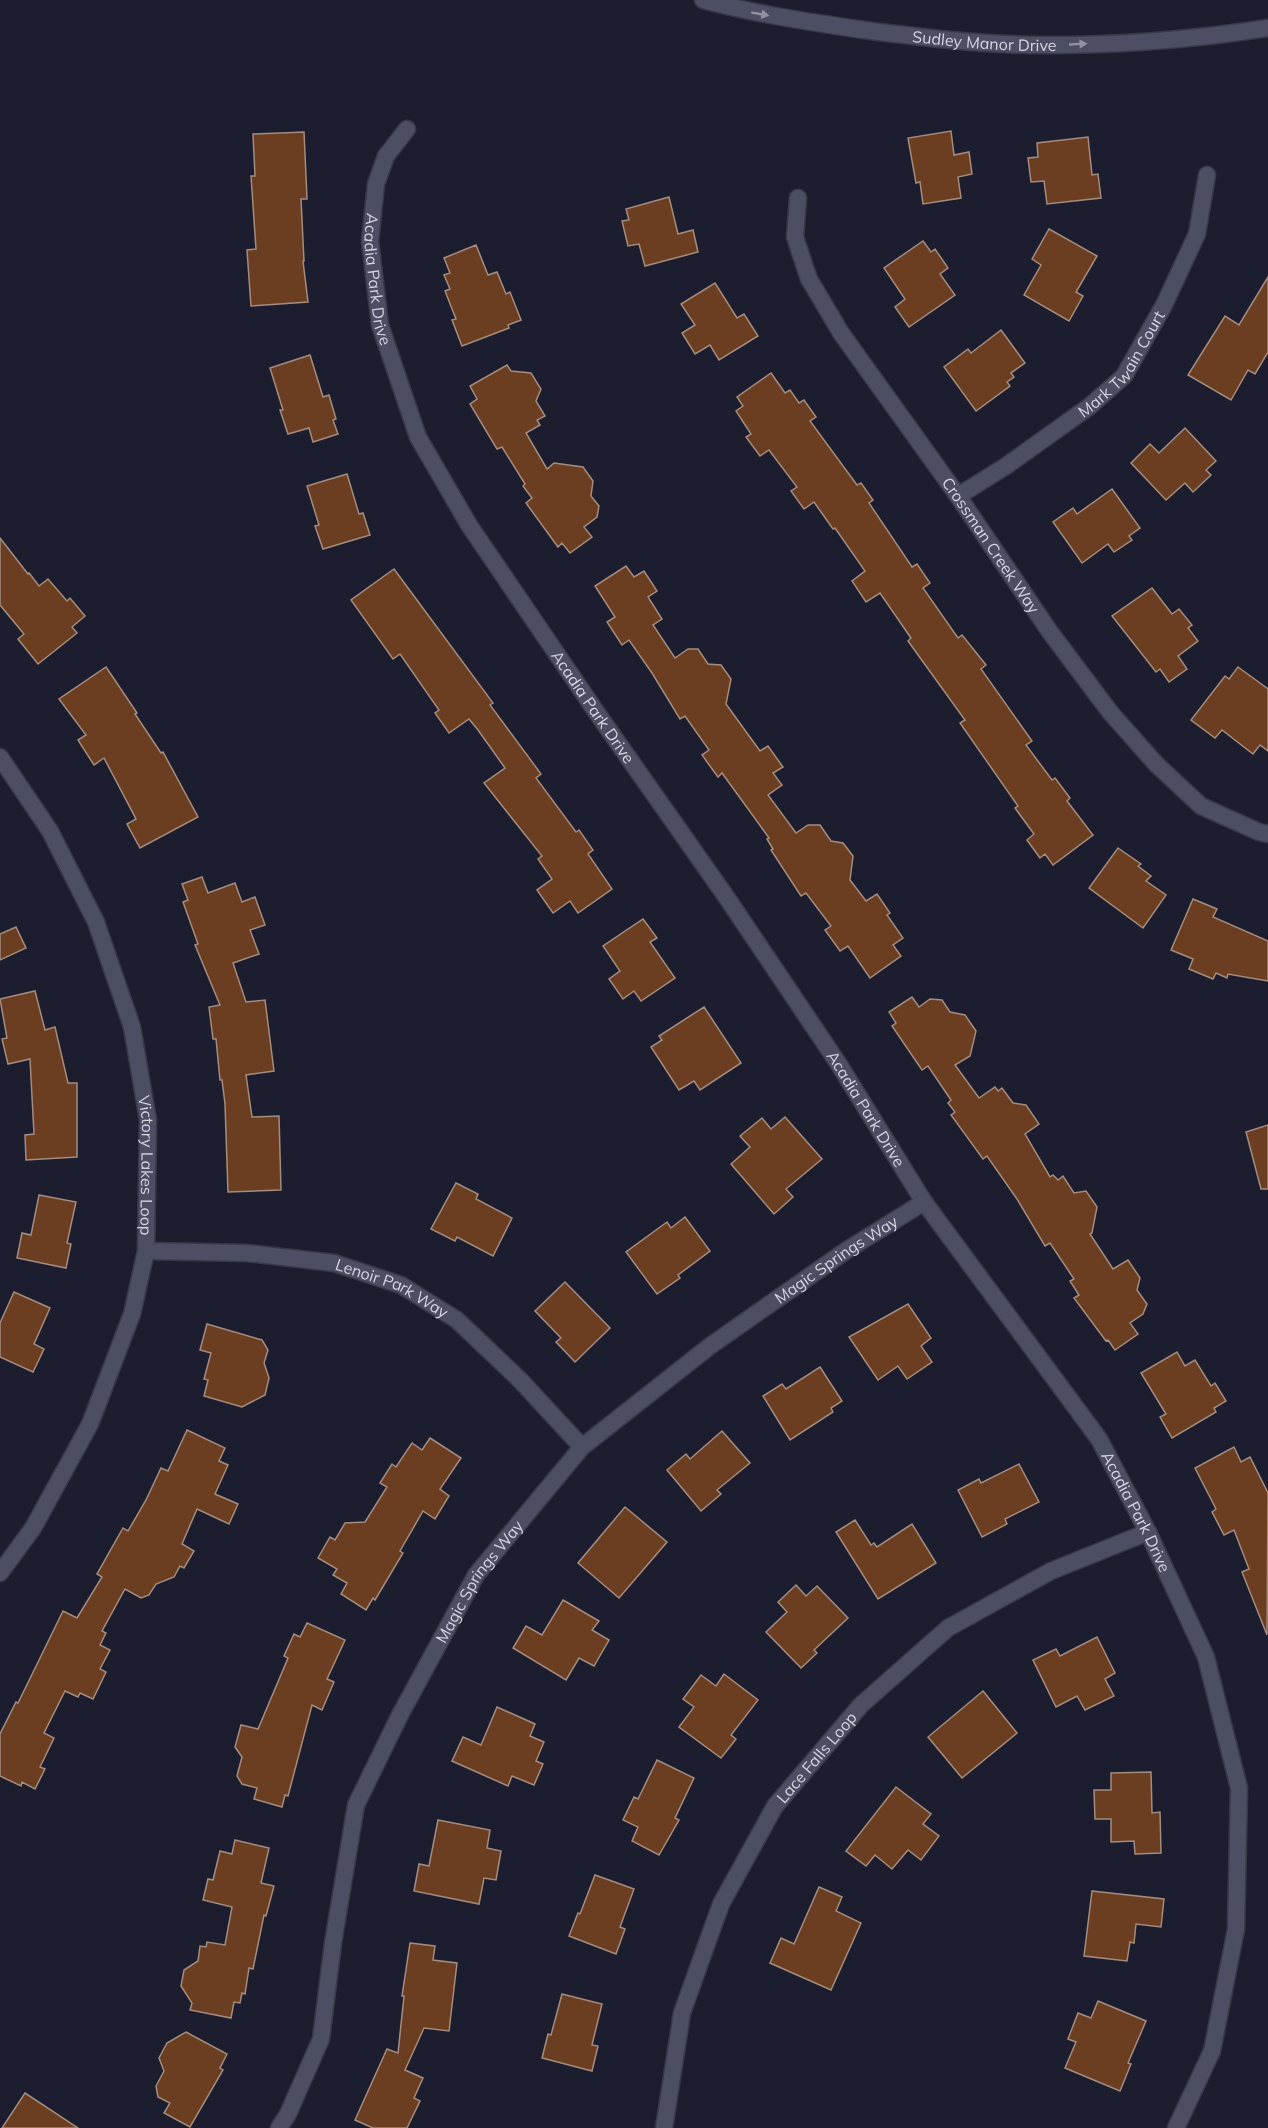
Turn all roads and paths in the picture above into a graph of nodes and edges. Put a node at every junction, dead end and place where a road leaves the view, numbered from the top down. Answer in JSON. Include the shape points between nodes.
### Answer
{"nodes":[{"id":1,"x":703,"y":0,"type":"edge"},
{"id":2,"x":1268,"y":28,"type":"edge"},
{"id":3,"x":407,"y":129,"type":"dead end"},
{"id":4,"x":1207,"y":175,"type":"dead end"},
{"id":5,"x":798,"y":198,"type":"dead end"},
{"id":6,"x":958,"y":496,"type":"junction"},
{"id":7,"x":0,"y":757,"type":"edge"},
{"id":8,"x":1268,"y":834,"type":"edge"},
{"id":9,"x":924,"y":1202,"type":"junction"},
{"id":10,"x":146,"y":1251,"type":"junction"},
{"id":11,"x":582,"y":1448,"type":"junction"},
{"id":12,"x":1148,"y":1532,"type":"junction"},
{"id":13,"x":0,"y":1573,"type":"edge"},
{"id":14,"x":279,"y":2128,"type":"edge"},
{"id":15,"x":664,"y":2128,"type":"edge"},
{"id":16,"x":1176,"y":2128,"type":"edge"}],
"edges":[{"from":1,"to":2,"type":"street","name":"Sudley Manor Drive","one_way":true,"via":[[806,22],[918,37],[1031,45],[1173,39]]},
{"from":3,"to":9,"type":"street","name":"Acadia Park Drive","via":[[386,156],[376,184],[370,241],[380,325],[418,437],[469,525],[747,927]]},
{"from":4,"to":6,"type":"street","name":"Mark Twain Court","via":[[1197,234],[1124,375],[1090,406]]},
{"from":5,"to":6,"type":"street","name":"Crossman Creek Way","via":[[795,237],[809,279],[841,333]]},
{"from":6,"to":8,"type":"street","name":"Crossman Creek Way","via":[[1050,632],[1110,712],[1156,764],[1201,806]]},
{"from":7,"to":10,"type":"street","name":"Victory Lakes Loop","via":[[50,831],[96,922],[132,1027],[147,1120]]},
{"from":9,"to":11,"type":"street","name":"Magic Springs Way","via":[[847,1250],[710,1346]]},
{"from":9,"to":12,"type":"street","name":"Acadia Park Drive","via":[[1099,1439]]},
{"from":10,"to":11,"type":"street","name":"Lenoir Park Way","via":[[247,1253],[334,1263],[401,1285],[457,1320],[520,1380]]},
{"from":10,"to":13,"type":"street","name":"Victory Lakes Loop","via":[[132,1314],[90,1424],[33,1528]]},
{"from":11,"to":14,"type":"street","name":"Magic Springs Way","via":[[476,1575],[356,1804],[321,2039]]},
{"from":12,"to":15,"type":"street","name":"Lace Falls Loop","via":[[1050,1571],[948,1628],[861,1705],[775,1806],[721,1904],[682,2013]]},
{"from":12,"to":16,"type":"street","name":"Acadia Park Drive","via":[[1206,1657],[1239,1788],[1236,1929],[1212,2051]]}]}
